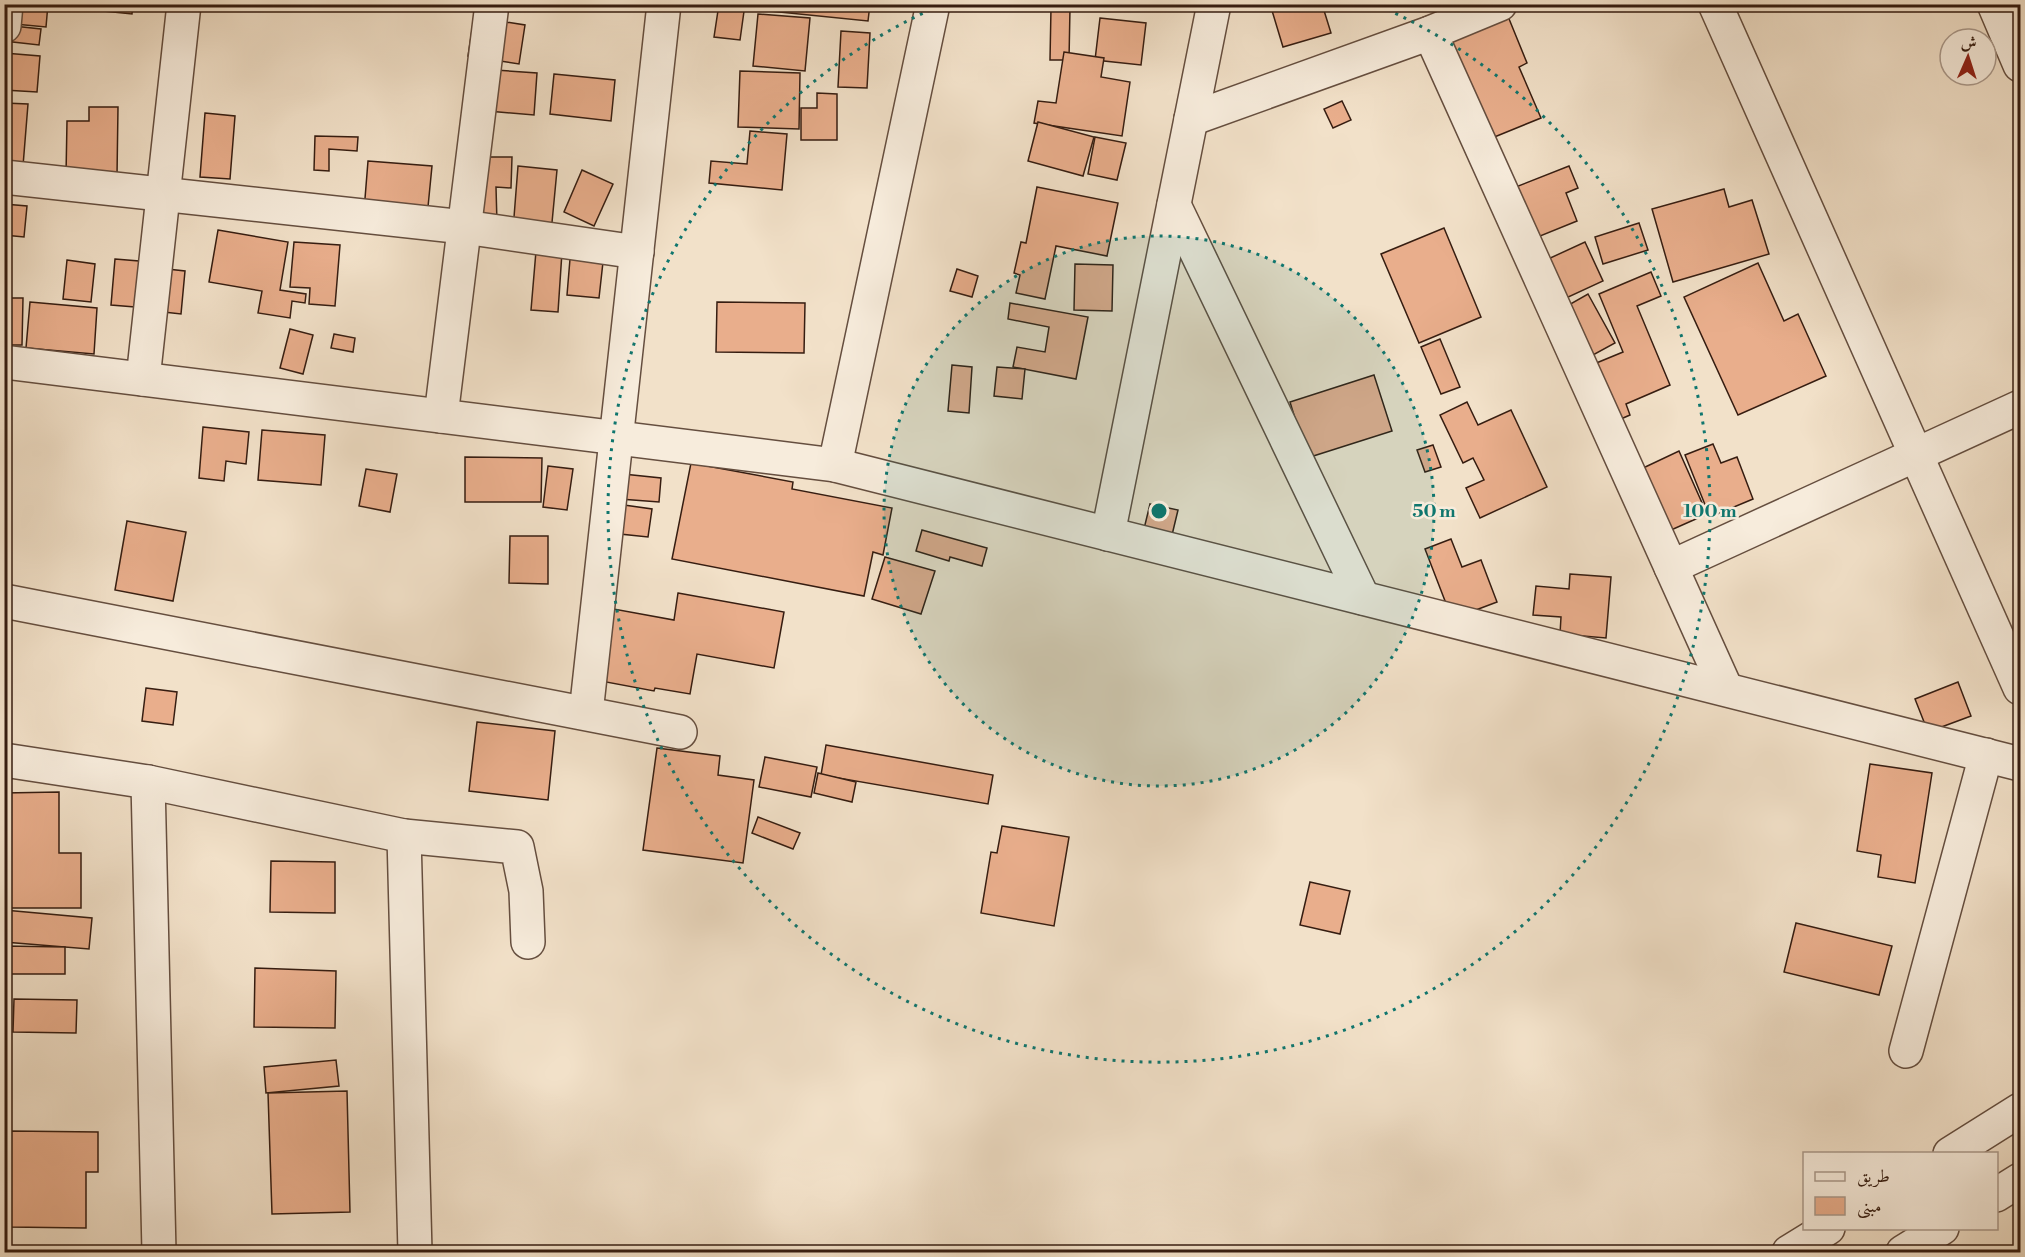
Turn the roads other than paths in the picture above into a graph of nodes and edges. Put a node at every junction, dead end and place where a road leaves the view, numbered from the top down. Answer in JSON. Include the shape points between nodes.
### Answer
{"nodes":[{"id":1,"x":6,"y":4,"type":"edge"},
{"id":2,"x":184,"y":4,"type":"edge"},
{"id":3,"x":492,"y":4,"type":"edge"},
{"id":4,"x":664,"y":4,"type":"edge"},
{"id":5,"x":933,"y":4,"type":"edge"},
{"id":6,"x":1214,"y":4,"type":"edge"},
{"id":7,"x":1500,"y":4,"type":"edge"},
{"id":8,"x":1715,"y":4,"type":"edge"},
{"id":9,"x":1994,"y":4,"type":"edge"},
{"id":10,"x":4,"y":26,"type":"edge"},
{"id":11,"x":1430,"y":33,"type":"junction"},
{"id":12,"x":2020,"y":65,"type":"edge"},
{"id":13,"x":1191,"y":119,"type":"junction"},
{"id":14,"x":4,"y":177,"type":"edge"},
{"id":15,"x":163,"y":196,"type":"junction"},
{"id":16,"x":1174,"y":205,"type":"junction"},
{"id":17,"x":464,"y":227,"type":"junction"},
{"id":18,"x":637,"y":252,"type":"junction"},
{"id":19,"x":4,"y":363,"type":"edge"},
{"id":20,"x":142,"y":379,"type":"junction"},
{"id":21,"x":2020,"y":407,"type":"edge"},
{"id":22,"x":441,"y":416,"type":"junction"},
{"id":23,"x":616,"y":437,"type":"junction"},
{"id":24,"x":1916,"y":453,"type":"junction"},
{"id":25,"x":835,"y":465,"type":"junction"},
{"id":26,"x":1108,"y":534,"type":"junction"},
{"id":27,"x":1671,"y":567,"type":"junction"},
{"id":28,"x":1363,"y":598,"type":"junction"},
{"id":29,"x":4,"y":601,"type":"edge"},
{"id":30,"x":2020,"y":688,"type":"edge"},
{"id":31,"x":1726,"y":689,"type":"junction"},
{"id":32,"x":586,"y":713,"type":"junction"},
{"id":33,"x":680,"y":732,"type":"dead end"},
{"id":34,"x":1986,"y":755,"type":"junction"},
{"id":35,"x":4,"y":760,"type":"edge"},
{"id":36,"x":2020,"y":765,"type":"edge"},
{"id":37,"x":148,"y":782,"type":"junction"},
{"id":38,"x":404,"y":836,"type":"junction"},
{"id":39,"x":528,"y":942,"type":"dead end"},
{"id":40,"x":1906,"y":1051,"type":"dead end"},
{"id":41,"x":2020,"y":1110,"type":"edge"},
{"id":42,"x":1953,"y":1152,"type":"edge"},
{"id":43,"x":2020,"y":1180,"type":"edge"},
{"id":44,"x":1998,"y":1194,"type":"edge"},
{"id":45,"x":1825,"y":1230,"type":"edge"},
{"id":46,"x":1939,"y":1230,"type":"edge"},
{"id":47,"x":159,"y":1252,"type":"edge"},
{"id":48,"x":415,"y":1252,"type":"edge"},
{"id":49,"x":1790,"y":1252,"type":"edge"},
{"id":50,"x":1903,"y":1252,"type":"edge"}],
"edges":[{"from":1,"to":10,"type":"street"},
{"from":2,"to":15,"type":"street"},
{"from":3,"to":17,"type":"street"},
{"from":4,"to":18,"type":"street"},
{"from":5,"to":25,"type":"street"},
{"from":6,"to":13,"type":"street"},
{"from":7,"to":11,"type":"street"},
{"from":8,"to":24,"type":"street"},
{"from":9,"to":12,"type":"street"},
{"from":11,"to":13,"type":"street"},
{"from":11,"to":27,"type":"street"},
{"from":13,"to":16,"type":"street"},
{"from":14,"to":15,"type":"street"},
{"from":15,"to":17,"type":"street"},
{"from":15,"to":20,"type":"street"},
{"from":16,"to":26,"type":"street"},
{"from":16,"to":28,"type":"street"},
{"from":17,"to":18,"type":"street"},
{"from":17,"to":22,"type":"street"},
{"from":18,"to":23,"type":"street"},
{"from":19,"to":20,"type":"street"},
{"from":20,"to":22,"type":"street"},
{"from":21,"to":24,"type":"street"},
{"from":22,"to":23,"type":"street"},
{"from":23,"to":25,"type":"street"},
{"from":23,"to":32,"type":"street"},
{"from":24,"to":27,"type":"street"},
{"from":24,"to":30,"type":"street"},
{"from":25,"to":26,"type":"street"},
{"from":26,"to":28,"type":"street"},
{"from":27,"to":31,"type":"street"},
{"from":28,"to":31,"type":"street"},
{"from":29,"to":32,"type":"street"},
{"from":31,"to":34,"type":"street"},
{"from":32,"to":33,"type":"street"},
{"from":34,"to":36,"type":"street"},
{"from":34,"to":40,"type":"street"},
{"from":35,"to":37,"type":"street"},
{"from":37,"to":38,"type":"street"},
{"from":37,"to":47,"type":"street"},
{"from":38,"to":39,"type":"street","via":[[517,847],[526,891]]},
{"from":38,"to":48,"type":"street"},
{"from":41,"to":42,"type":"street"},
{"from":43,"to":44,"type":"street"},
{"from":45,"to":49,"type":"street"},
{"from":46,"to":50,"type":"street"}]}
